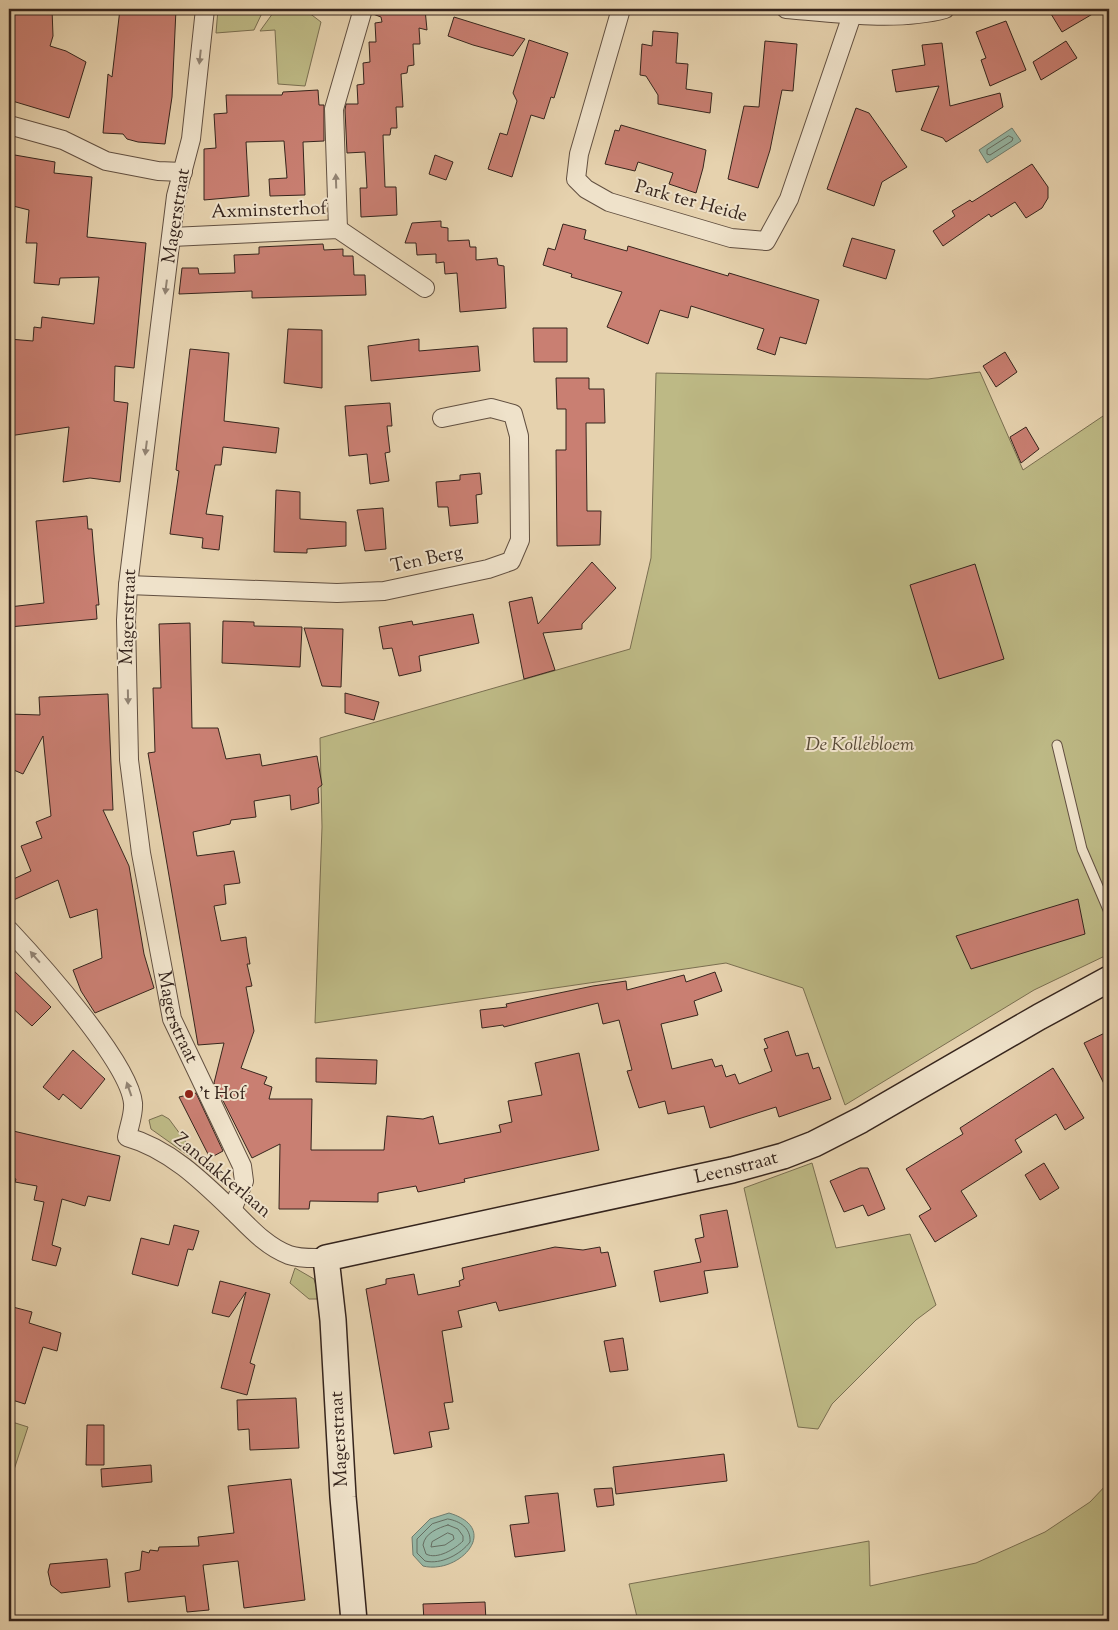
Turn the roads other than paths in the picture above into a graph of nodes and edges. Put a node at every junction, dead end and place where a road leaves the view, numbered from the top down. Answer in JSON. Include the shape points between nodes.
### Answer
{"nodes":[{"id":1,"x":205,"y":9,"type":"edge"},
{"id":2,"x":363,"y":9,"type":"edge"},
{"id":3,"x":621,"y":9,"type":"edge"},
{"id":4,"x":786,"y":9,"type":"edge"},
{"id":5,"x":945,"y":9,"type":"edge"},
{"id":6,"x":852,"y":15,"type":"junction"},
{"id":7,"x":9,"y":125,"type":"edge"},
{"id":8,"x":183,"y":172,"type":"junction"},
{"id":9,"x":338,"y":230,"type":"junction"},
{"id":10,"x":172,"y":237,"type":"junction"},
{"id":11,"x":426,"y":288,"type":"dead end"},
{"id":12,"x":442,"y":418,"type":"dead end"},
{"id":13,"x":128,"y":585,"type":"junction"},
{"id":14,"x":1057,"y":745,"type":"dead end"},
{"id":15,"x":1109,"y":912,"type":"edge"},
{"id":16,"x":9,"y":930,"type":"edge"},
{"id":17,"x":1109,"y":979,"type":"edge"},
{"id":18,"x":232,"y":1210,"type":"junction"},
{"id":19,"x":326,"y":1258,"type":"junction"},
{"id":20,"x":354,"y":1621,"type":"edge"}],
"edges":[{"from":1,"to":8,"type":"street","name":"Magerstraat","one_way":true,"via":[[191,139]]},
{"from":9,"to":2,"type":"street","name":"Axminsterhof","one_way":true,"via":[[334,109]]},
{"from":3,"to":6,"type":"street","name":"Park ter Heide","via":[[579,154],[576,179],[609,202],[731,238],[766,241],[789,199]]},
{"from":4,"to":6,"type":"street"},
{"from":5,"to":6,"type":"street","via":[[894,15]]},
{"from":7,"to":8,"type":"street","via":[[62,140],[106,161],[158,171]]},
{"from":8,"to":10,"type":"street","name":"Magerstraat","via":[[176,196]]},
{"from":9,"to":10,"type":"street","name":"Axminsterhof"},
{"from":9,"to":11,"type":"street","name":"Axminsterhof"},
{"from":10,"to":13,"type":"street","name":"Magerstraat","one_way":true},
{"from":12,"to":13,"type":"street","name":"Ten Berg","via":[[491,408],[512,414],[518,436],[520,540],[512,560],[488,569],[384,591],[337,593]]},
{"from":13,"to":18,"type":"street","name":"Magerstraat","one_way":true,"via":[[129,760],[141,853],[172,1020],[242,1166],[244,1181]]},
{"from":14,"to":15,"type":"lane","via":[[1082,849]]},
{"from":18,"to":16,"type":"street","name":"Zandakkerlaan","one_way":true,"via":[[175,1160],[155,1147],[127,1137],[133,1102],[113,1058],[36,957]]},
{"from":17,"to":19,"type":"street","name":"Leenstraat","via":[[1038,1016],[860,1120],[783,1156],[732,1170]]},
{"from":18,"to":19,"type":"street","name":"Zandakkerlaan","via":[[267,1242],[289,1255]]},
{"from":19,"to":20,"type":"street","name":"Magerstraat"}]}
